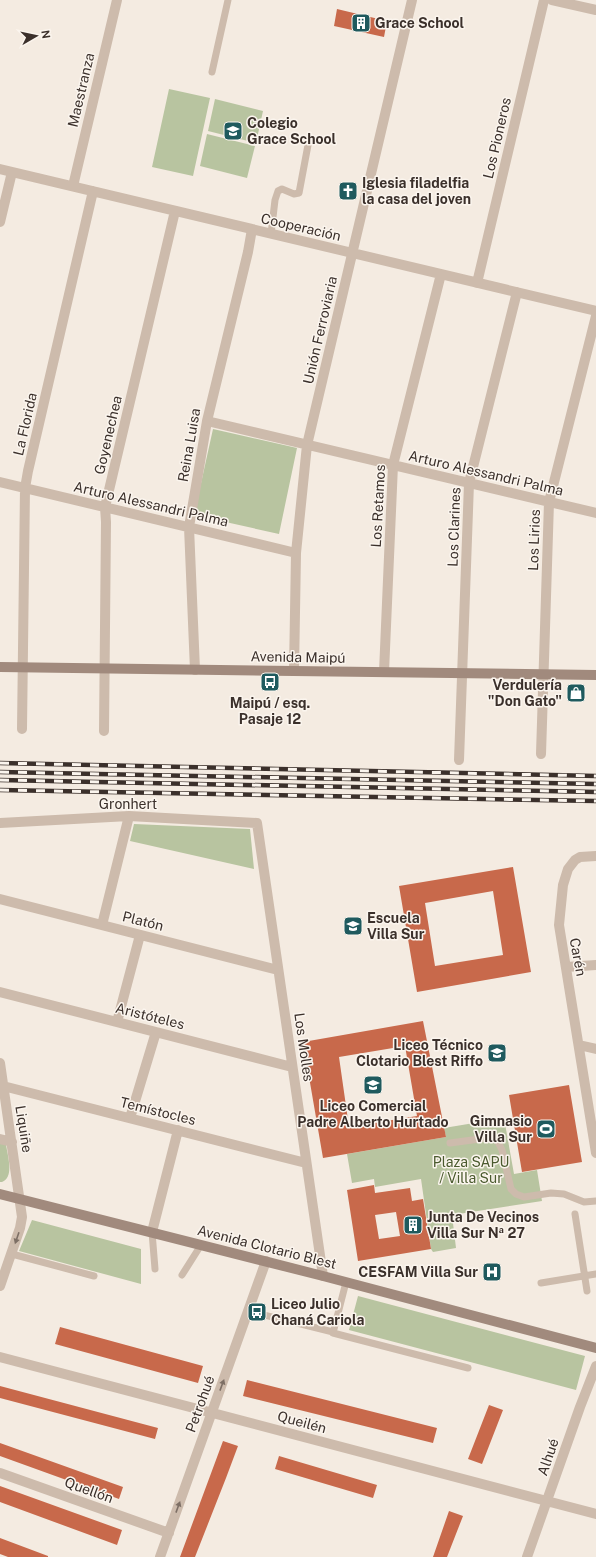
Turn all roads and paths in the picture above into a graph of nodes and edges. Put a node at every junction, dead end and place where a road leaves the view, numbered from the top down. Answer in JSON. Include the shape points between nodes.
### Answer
{"nodes":[{"id":1,"x":116,"y":0,"type":"edge"},
{"id":2,"x":228,"y":0,"type":"edge"},
{"id":3,"x":412,"y":0,"type":"edge"},
{"id":4,"x":544,"y":0,"type":"edge"},
{"id":5,"x":552,"y":0,"type":"edge"},
{"id":6,"x":596,"y":10,"type":"edge"},
{"id":7,"x":212,"y":72,"type":"dead end"},
{"id":8,"x":308,"y":144,"type":"dead end"},
{"id":9,"x":0,"y":169,"type":"edge"},
{"id":10,"x":12,"y":172,"type":"junction"},
{"id":11,"x":73,"y":186,"type":"junction"},
{"id":12,"x":93,"y":191,"type":"junction"},
{"id":13,"x":175,"y":211,"type":"junction"},
{"id":14,"x":0,"y":222,"type":"edge"},
{"id":15,"x":252,"y":229,"type":"junction"},
{"id":16,"x":270,"y":234,"type":"junction"},
{"id":17,"x":352,"y":253,"type":"junction"},
{"id":18,"x":441,"y":274,"type":"junction"},
{"id":19,"x":477,"y":283,"type":"junction"},
{"id":20,"x":517,"y":292,"type":"junction"},
{"id":21,"x":596,"y":311,"type":"edge"},
{"id":22,"x":596,"y":316,"type":"edge"},
{"id":23,"x":207,"y":421,"type":"junction"},
{"id":24,"x":307,"y":445,"type":"junction"},
{"id":25,"x":393,"y":465,"type":"junction"},
{"id":26,"x":0,"y":482,"type":"edge"},
{"id":27,"x":469,"y":483,"type":"junction"},
{"id":28,"x":25,"y":488,"type":"junction"},
{"id":29,"x":549,"y":502,"type":"junction"},
{"id":30,"x":105,"y":507,"type":"junction"},
{"id":31,"x":596,"y":513,"type":"edge"},
{"id":32,"x":189,"y":527,"type":"junction"},
{"id":33,"x":296,"y":552,"type":"junction"},
{"id":34,"x":0,"y":667,"type":"edge"},
{"id":35,"x":23,"y":668,"type":"junction"},
{"id":36,"x":106,"y":669,"type":"junction"},
{"id":37,"x":195,"y":670,"type":"junction"},
{"id":38,"x":294,"y":671,"type":"junction"},
{"id":39,"x":384,"y":672,"type":"junction"},
{"id":40,"x":463,"y":674,"type":"junction"},
{"id":41,"x":544,"y":674,"type":"junction"},
{"id":42,"x":596,"y":675,"type":"edge"},
{"id":43,"x":22,"y":729,"type":"dead end"},
{"id":44,"x":104,"y":731,"type":"dead end"},
{"id":45,"x":541,"y":754,"type":"dead end"},
{"id":46,"x":459,"y":760,"type":"dead end"},
{"id":47,"x":129,"y":816,"type":"junction"},
{"id":48,"x":0,"y":822,"type":"edge"},
{"id":49,"x":257,"y":823,"type":"joint"},
{"id":50,"x":596,"y":856,"type":"edge"},
{"id":51,"x":0,"y":899,"type":"edge"},
{"id":52,"x":102,"y":926,"type":"junction"},
{"id":53,"x":140,"y":935,"type":"junction"},
{"id":54,"x":596,"y":965,"type":"edge"},
{"id":55,"x":566,"y":967,"type":"junction"},
{"id":56,"x":278,"y":970,"type":"junction"},
{"id":57,"x":0,"y":992,"type":"edge"},
{"id":58,"x":117,"y":1022,"type":"junction"},
{"id":59,"x":156,"y":1032,"type":"junction"},
{"id":60,"x":579,"y":1045,"type":"junction"},
{"id":61,"x":596,"y":1050,"type":"edge"},
{"id":62,"x":0,"y":1063,"type":"edge"},
{"id":63,"x":292,"y":1067,"type":"junction"},
{"id":64,"x":3,"y":1086,"type":"junction"},
{"id":65,"x":130,"y":1118,"type":"junction"},
{"id":66,"x":178,"y":1130,"type":"junction"},
{"id":67,"x":0,"y":1139,"type":"edge"},
{"id":68,"x":12,"y":1142,"type":"junction"},
{"id":69,"x":450,"y":1143,"type":"dead end"},
{"id":70,"x":596,"y":1153,"type":"edge"},
{"id":71,"x":306,"y":1163,"type":"junction"},
{"id":72,"x":0,"y":1194,"type":"edge"},
{"id":73,"x":21,"y":1200,"type":"junction"},
{"id":74,"x":596,"y":1201,"type":"edge"},
{"id":75,"x":575,"y":1214,"type":"dead end"},
{"id":76,"x":152,"y":1232,"type":"junction"},
{"id":77,"x":201,"y":1245,"type":"junction"},
{"id":78,"x":12,"y":1254,"type":"junction"},
{"id":79,"x":266,"y":1261,"type":"junction"},
{"id":80,"x":155,"y":1269,"type":"dead end"},
{"id":81,"x":596,"y":1274,"type":"edge"},
{"id":82,"x":182,"y":1275,"type":"dead end"},
{"id":83,"x":94,"y":1276,"type":"dead end"},
{"id":84,"x":323,"y":1276,"type":"junction"},
{"id":85,"x":584,"y":1276,"type":"junction"},
{"id":86,"x":346,"y":1282,"type":"junction"},
{"id":87,"x":541,"y":1283,"type":"dead end"},
{"id":88,"x":0,"y":1286,"type":"edge"},
{"id":89,"x":586,"y":1291,"type":"dead end"},
{"id":90,"x":248,"y":1311,"type":"junction"},
{"id":91,"x":333,"y":1332,"type":"junction"},
{"id":92,"x":596,"y":1348,"type":"edge"},
{"id":93,"x":0,"y":1357,"type":"edge"},
{"id":94,"x":596,"y":1366,"type":"edge"},
{"id":95,"x":468,"y":1368,"type":"dead end"},
{"id":96,"x":211,"y":1412,"type":"junction"},
{"id":97,"x":0,"y":1473,"type":"edge"},
{"id":98,"x":548,"y":1501,"type":"junction"},
{"id":99,"x":596,"y":1514,"type":"edge"},
{"id":100,"x":168,"y":1533,"type":"junction"},
{"id":101,"x":160,"y":1557,"type":"edge"},
{"id":102,"x":527,"y":1557,"type":"edge"}],
"edges":[{"from":1,"to":11,"type":"street","name":"Maestranza"},
{"from":2,"to":7,"type":"lane"},
{"from":3,"to":17,"type":"street","name":"Unión Ferroviaria"},
{"from":4,"to":19,"type":"street","name":"Los Pioneros"},
{"from":5,"to":6,"type":"street"},
{"from":8,"to":16,"type":"lane","via":[[299,193],[297,195],[282,189],[278,191]]},
{"from":9,"to":10,"type":"street","name":"Cooperación"},
{"from":10,"to":11,"type":"street","name":"Cooperación"},
{"from":10,"to":14,"type":"street"},
{"from":11,"to":12,"type":"street","name":"Cooperación"},
{"from":12,"to":13,"type":"street","name":"Cooperación"},
{"from":12,"to":28,"type":"street","name":"La Florida"},
{"from":13,"to":15,"type":"street","name":"Cooperación"},
{"from":13,"to":30,"type":"street","name":"Goyenechea"},
{"from":15,"to":16,"type":"street","name":"Cooperación"},
{"from":15,"to":23,"type":"street","name":"Reina Luisa"},
{"from":16,"to":17,"type":"street","name":"Cooperación"},
{"from":17,"to":18,"type":"street","name":"Cooperación"},
{"from":17,"to":24,"type":"street","name":"Unión Ferroviaria"},
{"from":18,"to":19,"type":"street","name":"Cooperación"},
{"from":18,"to":25,"type":"street","name":"Los Retamos"},
{"from":19,"to":20,"type":"street","name":"Cooperación"},
{"from":20,"to":21,"type":"street","name":"Cooperación"},
{"from":20,"to":27,"type":"street","name":"Los Clarines"},
{"from":22,"to":29,"type":"street","name":"Los Lirios"},
{"from":23,"to":24,"type":"street","name":"Arturo Alessandri Palma"},
{"from":23,"to":32,"type":"street","name":"Reina Luisa"},
{"from":24,"to":25,"type":"street","name":"Arturo Alessandri Palma"},
{"from":24,"to":33,"type":"street","name":"Unión Ferroviaria"},
{"from":25,"to":27,"type":"street","name":"Arturo Alessandri Palma"},
{"from":25,"to":39,"type":"street","name":"Los Retamos"},
{"from":26,"to":28,"type":"street","name":"Arturo Alessandri Palma"},
{"from":27,"to":29,"type":"street","name":"Arturo Alessandri Palma"},
{"from":27,"to":40,"type":"street","name":"Los Clarines"},
{"from":28,"to":30,"type":"street","name":"Arturo Alessandri Palma"},
{"from":28,"to":35,"type":"street","name":"La Florida"},
{"from":29,"to":31,"type":"street","name":"Arturo Alessandri Palma"},
{"from":29,"to":41,"type":"street","name":"Los Lirios"},
{"from":30,"to":32,"type":"street","name":"Arturo Alessandri Palma"},
{"from":30,"to":36,"type":"street","name":"Goyenechea"},
{"from":32,"to":33,"type":"street","name":"Arturo Alessandri Palma"},
{"from":32,"to":37,"type":"street","name":"Reina Luisa"},
{"from":33,"to":38,"type":"street","name":"Unión Ferroviaria"},
{"from":34,"to":35,"type":"main road","name":"Avenida Maipú"},
{"from":35,"to":36,"type":"main road","name":"Avenida Maipú"},
{"from":35,"to":43,"type":"street","name":"La Florida"},
{"from":36,"to":37,"type":"main road","name":"Avenida Maipú"},
{"from":36,"to":44,"type":"street","name":"Goyenechea"},
{"from":37,"to":38,"type":"main road","name":"Avenida Maipú"},
{"from":38,"to":39,"type":"main road","name":"Avenida Maipú"},
{"from":39,"to":40,"type":"main road","name":"Avenida Maipú"},
{"from":40,"to":41,"type":"main road","name":"Avenida Maipú"},
{"from":40,"to":46,"type":"street","name":"Los Clarines"},
{"from":41,"to":42,"type":"main road","name":"Avenida Maipú"},
{"from":41,"to":45,"type":"street","name":"Los Lirios"},
{"from":47,"to":48,"type":"street","name":"Gronhert"},
{"from":47,"to":49,"type":"street","name":"Gronhert"},
{"from":47,"to":52,"type":"street"},
{"from":49,"to":56,"type":"street","name":"Los Molles"},
{"from":50,"to":55,"type":"street","name":"Carén","via":[[575,860],[568,869],[563,885],[559,925]]},
{"from":51,"to":52,"type":"street","name":"Platón"},
{"from":52,"to":53,"type":"street","name":"Platón"},
{"from":53,"to":56,"type":"street","name":"Platón"},
{"from":53,"to":58,"type":"street"},
{"from":54,"to":55,"type":"street"},
{"from":55,"to":60,"type":"street","name":"Carén"},
{"from":56,"to":63,"type":"street","name":"Los Molles"},
{"from":57,"to":58,"type":"street","name":"Aristóteles"},
{"from":58,"to":59,"type":"street","name":"Aristóteles"},
{"from":59,"to":63,"type":"street","name":"Aristóteles"},
{"from":59,"to":65,"type":"street"},
{"from":60,"to":61,"type":"street"},
{"from":60,"to":70,"type":"street","name":"Carén"},
{"from":62,"to":64,"type":"street","name":"Liquiñe"},
{"from":63,"to":71,"type":"street","name":"Los Molles"},
{"from":64,"to":65,"type":"street","name":"Temístocles"},
{"from":64,"to":68,"type":"street","name":"Liquiñe"},
{"from":65,"to":66,"type":"street","name":"Temístocles"},
{"from":66,"to":71,"type":"street","name":"Temístocles"},
{"from":66,"to":76,"type":"street"},
{"from":67,"to":68,"type":"street"},
{"from":68,"to":73,"type":"street","name":"Liquiñe"},
{"from":69,"to":74,"type":"lane","via":[[487,1138],[497,1140],[502,1150],[510,1189],[516,1194],[524,1197],[564,1194],[584,1202]]},
{"from":71,"to":84,"type":"street","name":"Los Molles"},
{"from":72,"to":73,"type":"main road","name":"Avenida Clotario Blest"},
{"from":73,"to":76,"type":"main road","name":"Avenida Clotario Blest"},
{"from":73,"to":78,"type":"street","name":"Liquiñe","one_way":true,"via":[[22,1222]]},
{"from":75,"to":85,"type":"lane"},
{"from":76,"to":77,"type":"main road","name":"Avenida Clotario Blest"},
{"from":76,"to":80,"type":"lane"},
{"from":77,"to":79,"type":"main road","name":"Avenida Clotario Blest"},
{"from":77,"to":82,"type":"lane"},
{"from":78,"to":83,"type":"lane"},
{"from":78,"to":88,"type":"street","name":"Liquiñe"},
{"from":79,"to":84,"type":"main road","name":"Avenida Clotario Blest"},
{"from":79,"to":90,"type":"street","name":"Petrohué"},
{"from":81,"to":85,"type":"lane"},
{"from":84,"to":86,"type":"main road","name":"Avenida Clotario Blest"},
{"from":85,"to":87,"type":"lane"},
{"from":85,"to":89,"type":"lane"},
{"from":86,"to":91,"type":"lane"},
{"from":86,"to":92,"type":"main road","name":"Avenida Clotario Blest"},
{"from":90,"to":91,"type":"lane"},
{"from":96,"to":90,"type":"street","name":"Petrohué","one_way":true},
{"from":91,"to":95,"type":"lane"},
{"from":93,"to":96,"type":"street","name":"Queilén"},
{"from":94,"to":98,"type":"street","name":"Alhué"},
{"from":96,"to":98,"type":"street","name":"Queilén"},
{"from":100,"to":96,"type":"street","name":"Petrohué","one_way":true},
{"from":97,"to":100,"type":"street","name":"Quellón"},
{"from":98,"to":99,"type":"street","name":"Queilén"},
{"from":98,"to":102,"type":"street","name":"Alhué"},
{"from":100,"to":101,"type":"street","name":"Petrohué"}]}
